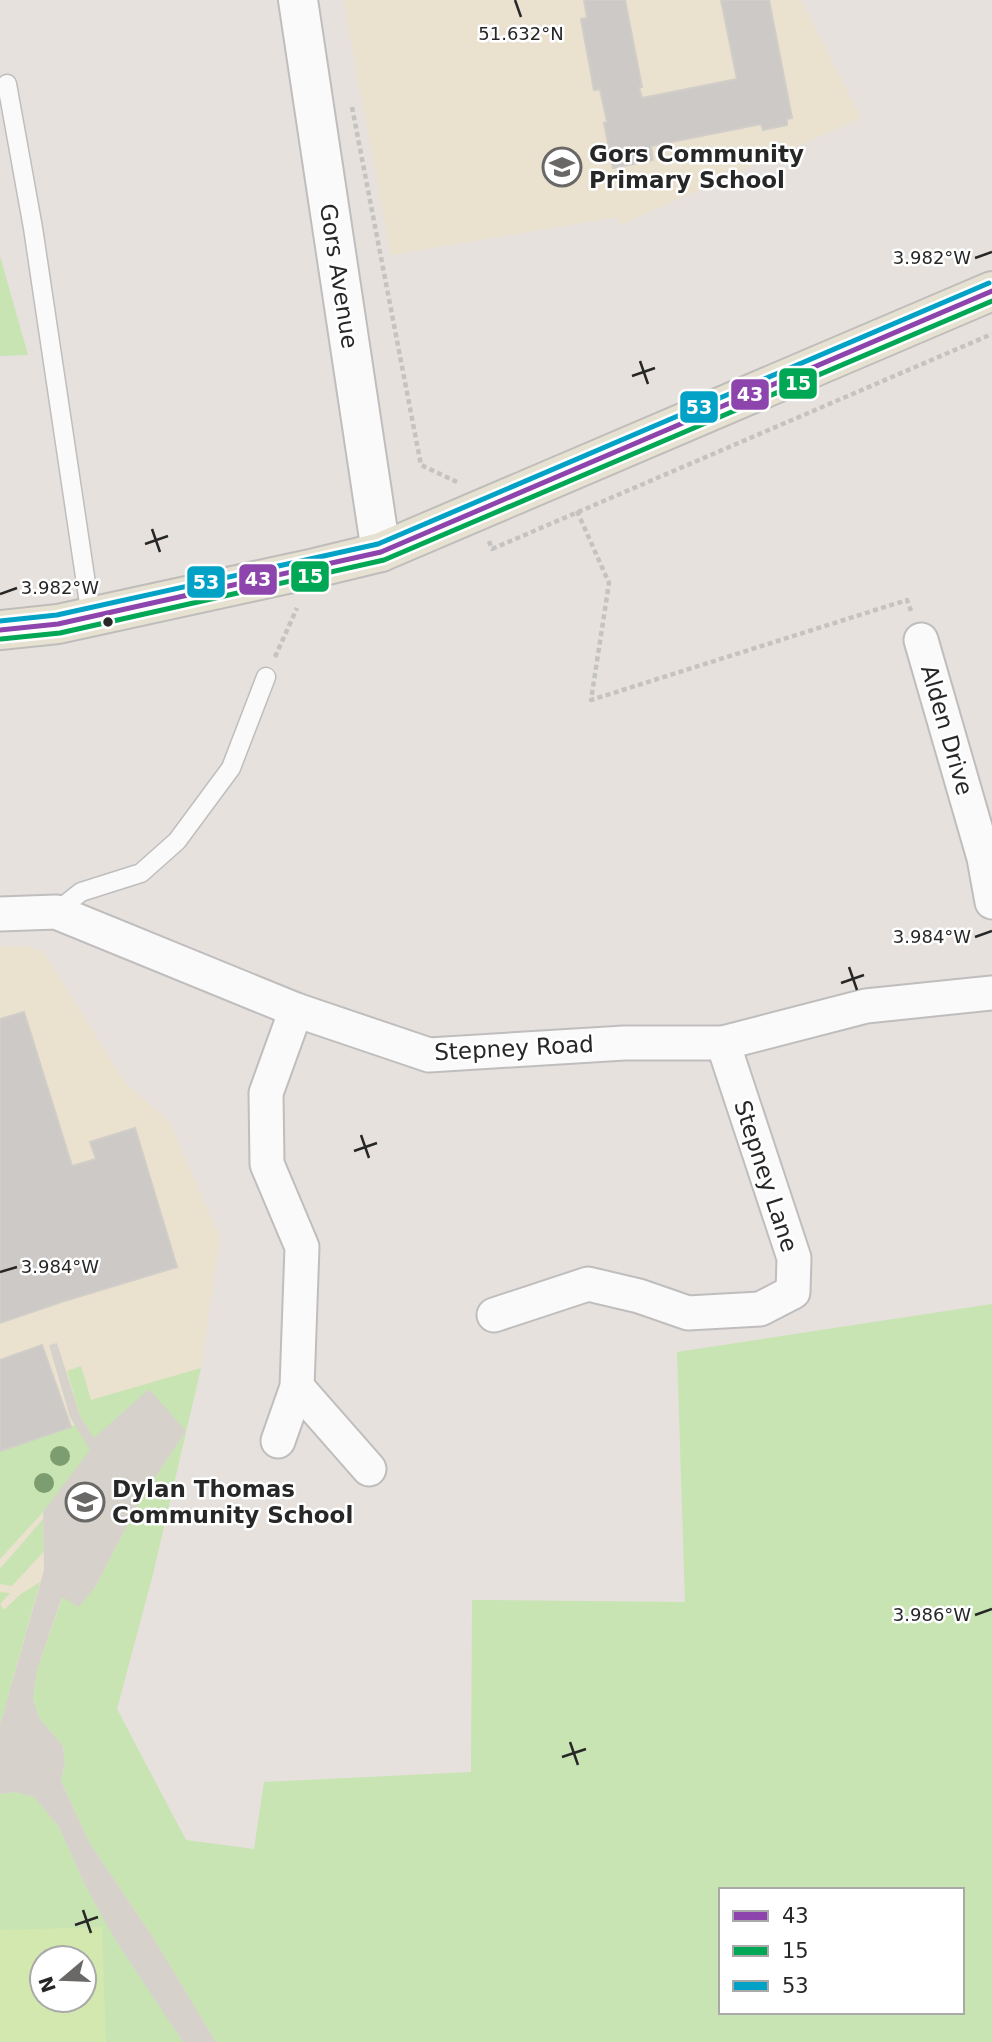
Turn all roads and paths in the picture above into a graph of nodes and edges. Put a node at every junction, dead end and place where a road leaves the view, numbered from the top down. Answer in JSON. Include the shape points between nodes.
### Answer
{"nodes":[{"id":1,"x":298,"y":0,"type":"edge"},
{"id":2,"x":7,"y":84,"type":"dead end"},
{"id":3,"x":350,"y":96,"type":"dead end"},
{"id":4,"x":992,"y":291,"type":"edge"},
{"id":5,"x":421,"y":465,"type":"dead end"},
{"id":6,"x":560,"y":475,"type":"junction"},
{"id":7,"x":380,"y":552,"type":"junction"},
{"id":8,"x":315,"y":568,"type":"junction"},
{"id":9,"x":91,"y":617,"type":"junction"},
{"id":10,"x":0,"y":630,"type":"edge"},
{"id":11,"x":921,"y":640,"type":"joint"},
{"id":12,"x":265,"y":677,"type":"joint"},
{"id":13,"x":992,"y":902,"type":"edge"},
{"id":14,"x":56,"y":912,"type":"junction"},
{"id":15,"x":0,"y":914,"type":"edge"},
{"id":16,"x":992,"y":993,"type":"edge"},
{"id":17,"x":296,"y":1010,"type":"junction"},
{"id":18,"x":723,"y":1043,"type":"junction"},
{"id":19,"x":494,"y":1315,"type":"dead end"},
{"id":20,"x":298,"y":1387,"type":"junction"},
{"id":21,"x":278,"y":1441,"type":"dead end"},
{"id":22,"x":369,"y":1469,"type":"dead end"}],
"edges":[{"from":1,"to":7,"type":"street","name":"Gors Avenue"},
{"from":2,"to":9,"type":"lane"},
{"from":3,"to":5,"type":"path"},
{"from":4,"to":6,"type":"main road"},
{"from":6,"to":7,"type":"main road"},
{"from":6,"to":11,"type":"path","via":[[609,583],[591,700],[907,600]]},
{"from":7,"to":8,"type":"main road"},
{"from":8,"to":9,"type":"main road"},
{"from":8,"to":12,"type":"path"},
{"from":9,"to":10,"type":"main road"},
{"from":11,"to":13,"type":"street","name":"Alden Drive","via":[[984,858]]},
{"from":12,"to":14,"type":"lane","via":[[231,768],[177,841],[141,873],[80,892]]},
{"from":14,"to":15,"type":"street"},
{"from":14,"to":17,"type":"street","name":"Stepney Road"},
{"from":16,"to":18,"type":"street","name":"Stepney Road","via":[[866,1006]]},
{"from":17,"to":18,"type":"street","name":"Stepney Road","via":[[429,1055],[624,1043]]},
{"from":17,"to":20,"type":"street","via":[[266,1093],[267,1164],[302,1247]]},
{"from":18,"to":19,"type":"street","name":"Stepney Lane","via":[[794,1258],[793,1293],[760,1309],[688,1313],[589,1284]]},
{"from":20,"to":21,"type":"street"},
{"from":20,"to":22,"type":"street"}]}
